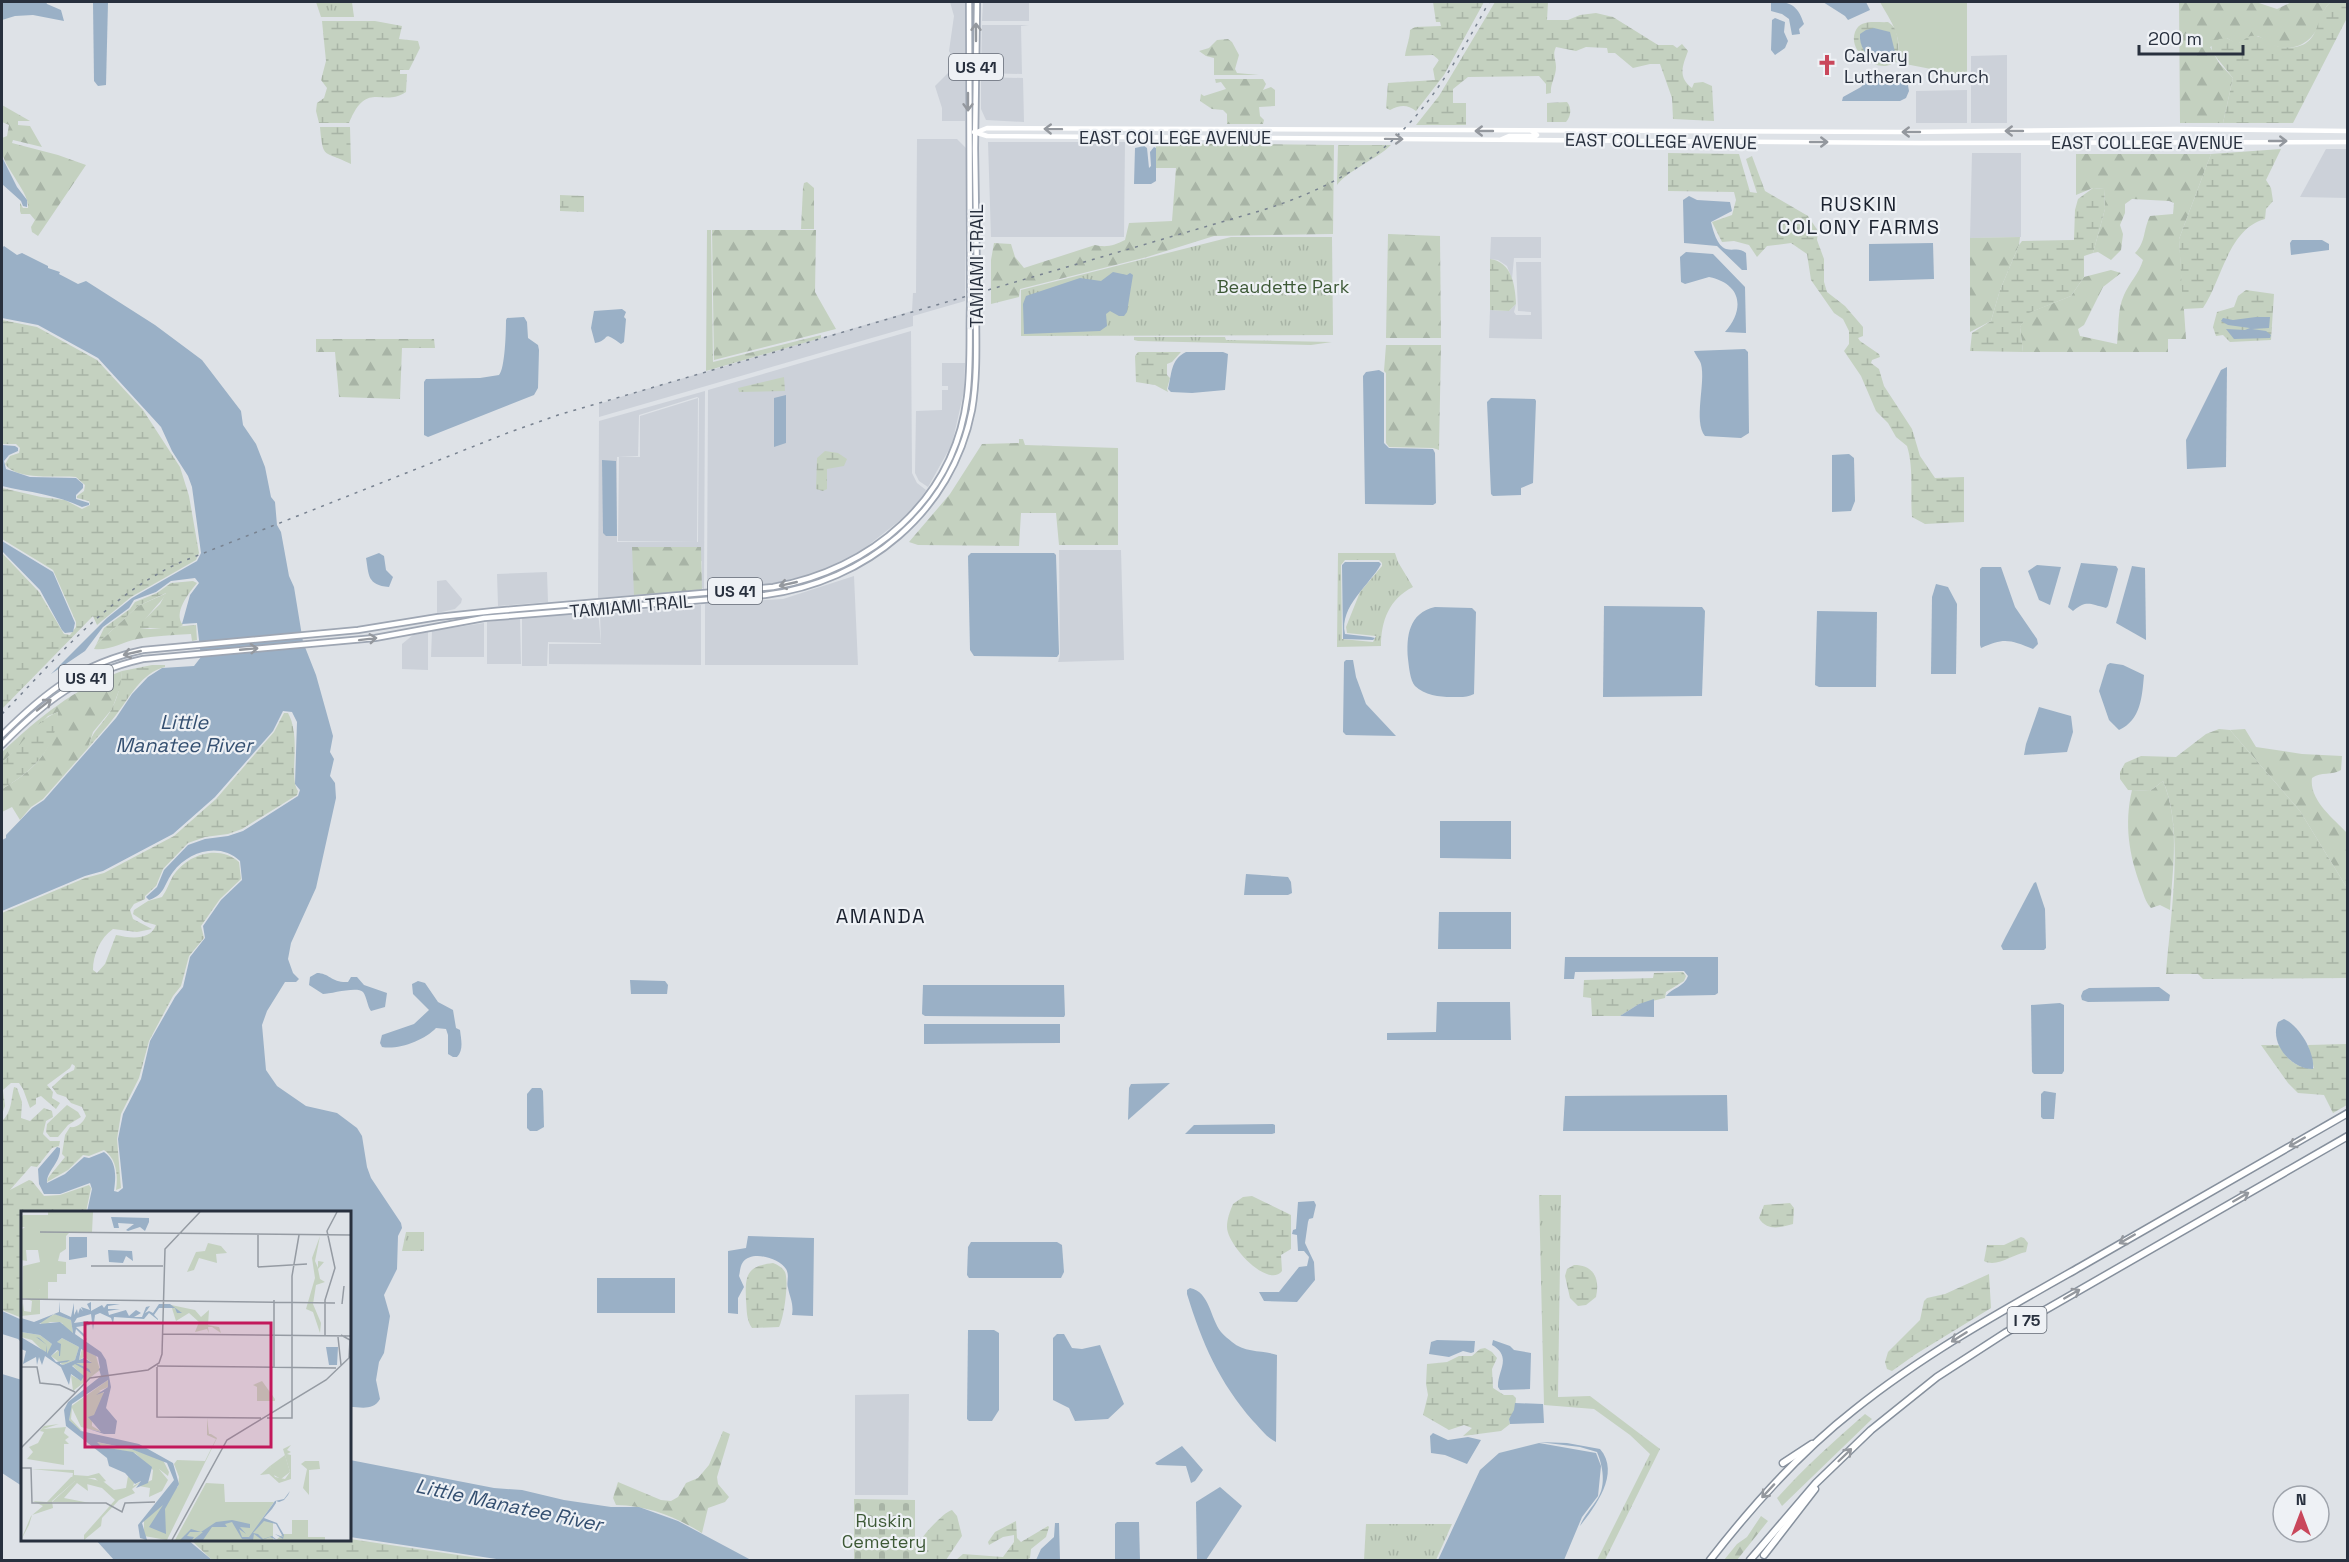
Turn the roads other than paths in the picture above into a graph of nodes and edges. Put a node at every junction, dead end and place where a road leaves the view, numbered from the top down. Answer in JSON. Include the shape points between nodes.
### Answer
{"nodes":[{"id":1,"x":969,"y":2,"type":"edge"},
{"id":2,"x":976,"y":2,"type":"edge"},
{"id":3,"x":969,"y":66,"type":"junction"},
{"id":4,"x":976,"y":75,"type":"junction"},
{"id":5,"x":1255,"y":130,"type":"junction"},
{"id":6,"x":1532,"y":130,"type":"junction"},
{"id":7,"x":1587,"y":130,"type":"junction"},
{"id":8,"x":2348,"y":130,"type":"edge"},
{"id":9,"x":968,"y":132,"type":"junction"},
{"id":10,"x":975,"y":132,"type":"junction"},
{"id":11,"x":1537,"y":135,"type":"junction"},
{"id":12,"x":1260,"y":138,"type":"junction"},
{"id":13,"x":1500,"y":140,"type":"junction"},
{"id":14,"x":1543,"y":140,"type":"junction"},
{"id":15,"x":2348,"y":142,"type":"edge"},
{"id":16,"x":2,"y":735,"type":"edge"},
{"id":17,"x":2,"y":745,"type":"edge"},
{"id":18,"x":2348,"y":1113,"type":"edge"},
{"id":19,"x":2348,"y":1136,"type":"edge"},
{"id":20,"x":1825,"y":1436,"type":"junction"},
{"id":21,"x":1783,"y":1463,"type":"dead end"},
{"id":22,"x":1830,"y":1470,"type":"junction"},
{"id":23,"x":1764,"y":1554,"type":"dead end"},
{"id":24,"x":1710,"y":1560,"type":"edge"},
{"id":25,"x":1750,"y":1560,"type":"edge"}],
"edges":[{"from":1,"to":3,"type":"main road","name":"TAMIAMI TRAIL","number":"US 41"},
{"from":4,"to":2,"type":"main road","name":"TAMIAMI TRAIL","number":"US 41","one_way":true},
{"from":3,"to":4,"type":"main road"},
{"from":3,"to":9,"type":"main road","name":"TAMIAMI TRAIL","number":"US 41","one_way":true},
{"from":4,"to":10,"type":"main road","name":"TAMIAMI TRAIL","number":"US 41"},
{"from":6,"to":5,"type":"main road","name":"EAST COLLEGE AVENUE","one_way":true},
{"from":5,"to":10,"type":"main road","name":"EAST COLLEGE AVENUE","one_way":true,"via":[[987,128]]},
{"from":5,"to":12,"type":"main road"},
{"from":6,"to":7,"type":"main road","name":"EAST COLLEGE AVENUE"},
{"from":6,"to":11,"type":"main road"},
{"from":8,"to":7,"type":"main road","name":"EAST COLLEGE AVENUE","one_way":true},
{"from":7,"to":14,"type":"main road","via":[[1551,133]]},
{"from":9,"to":10,"type":"main road","name":"EAST COLLEGE AVENUE"},
{"from":9,"to":16,"type":"main road","name":"TAMIAMI TRAIL","number":"US 41","one_way":true,"bridge":true,"via":[[970,306],[967,398],[960,429],[948,460],[922,502],[873,549],[815,578],[773,587],[465,613],[358,630],[131,652],[89,667],[45,694]]},
{"from":10,"to":12,"type":"main road","name":"EAST COLLEGE AVENUE","via":[[987,136]]},
{"from":17,"to":10,"type":"main road","name":"TAMIAMI TRAIL","number":"US 41","one_way":true,"bridge":true,"via":[[37,710],[81,680],[125,663],[159,656],[375,638],[484,618],[778,594],[843,574],[879,553],[929,504],[953,465],[974,397]]},
{"from":11,"to":13,"type":"main road"},
{"from":11,"to":14,"type":"main road"},
{"from":12,"to":13,"type":"main road","name":"EAST COLLEGE AVENUE","one_way":true},
{"from":13,"to":14,"type":"main road","name":"EAST COLLEGE AVENUE"},
{"from":14,"to":15,"type":"main road","name":"EAST COLLEGE AVENUE","one_way":true},
{"from":18,"to":20,"type":"highway","number":"I 75","one_way":true,"via":[[1962,1335],[1852,1411]]},
{"from":22,"to":19,"type":"highway","number":"I 75","one_way":true,"via":[[1901,1405],[1969,1355]]},
{"from":20,"to":21,"type":"highway"},
{"from":20,"to":24,"type":"highway","number":"I 75","one_way":true,"via":[[1762,1497]]},
{"from":22,"to":23,"type":"highway"},
{"from":22,"to":25,"type":"highway","number":"I 75"}]}
